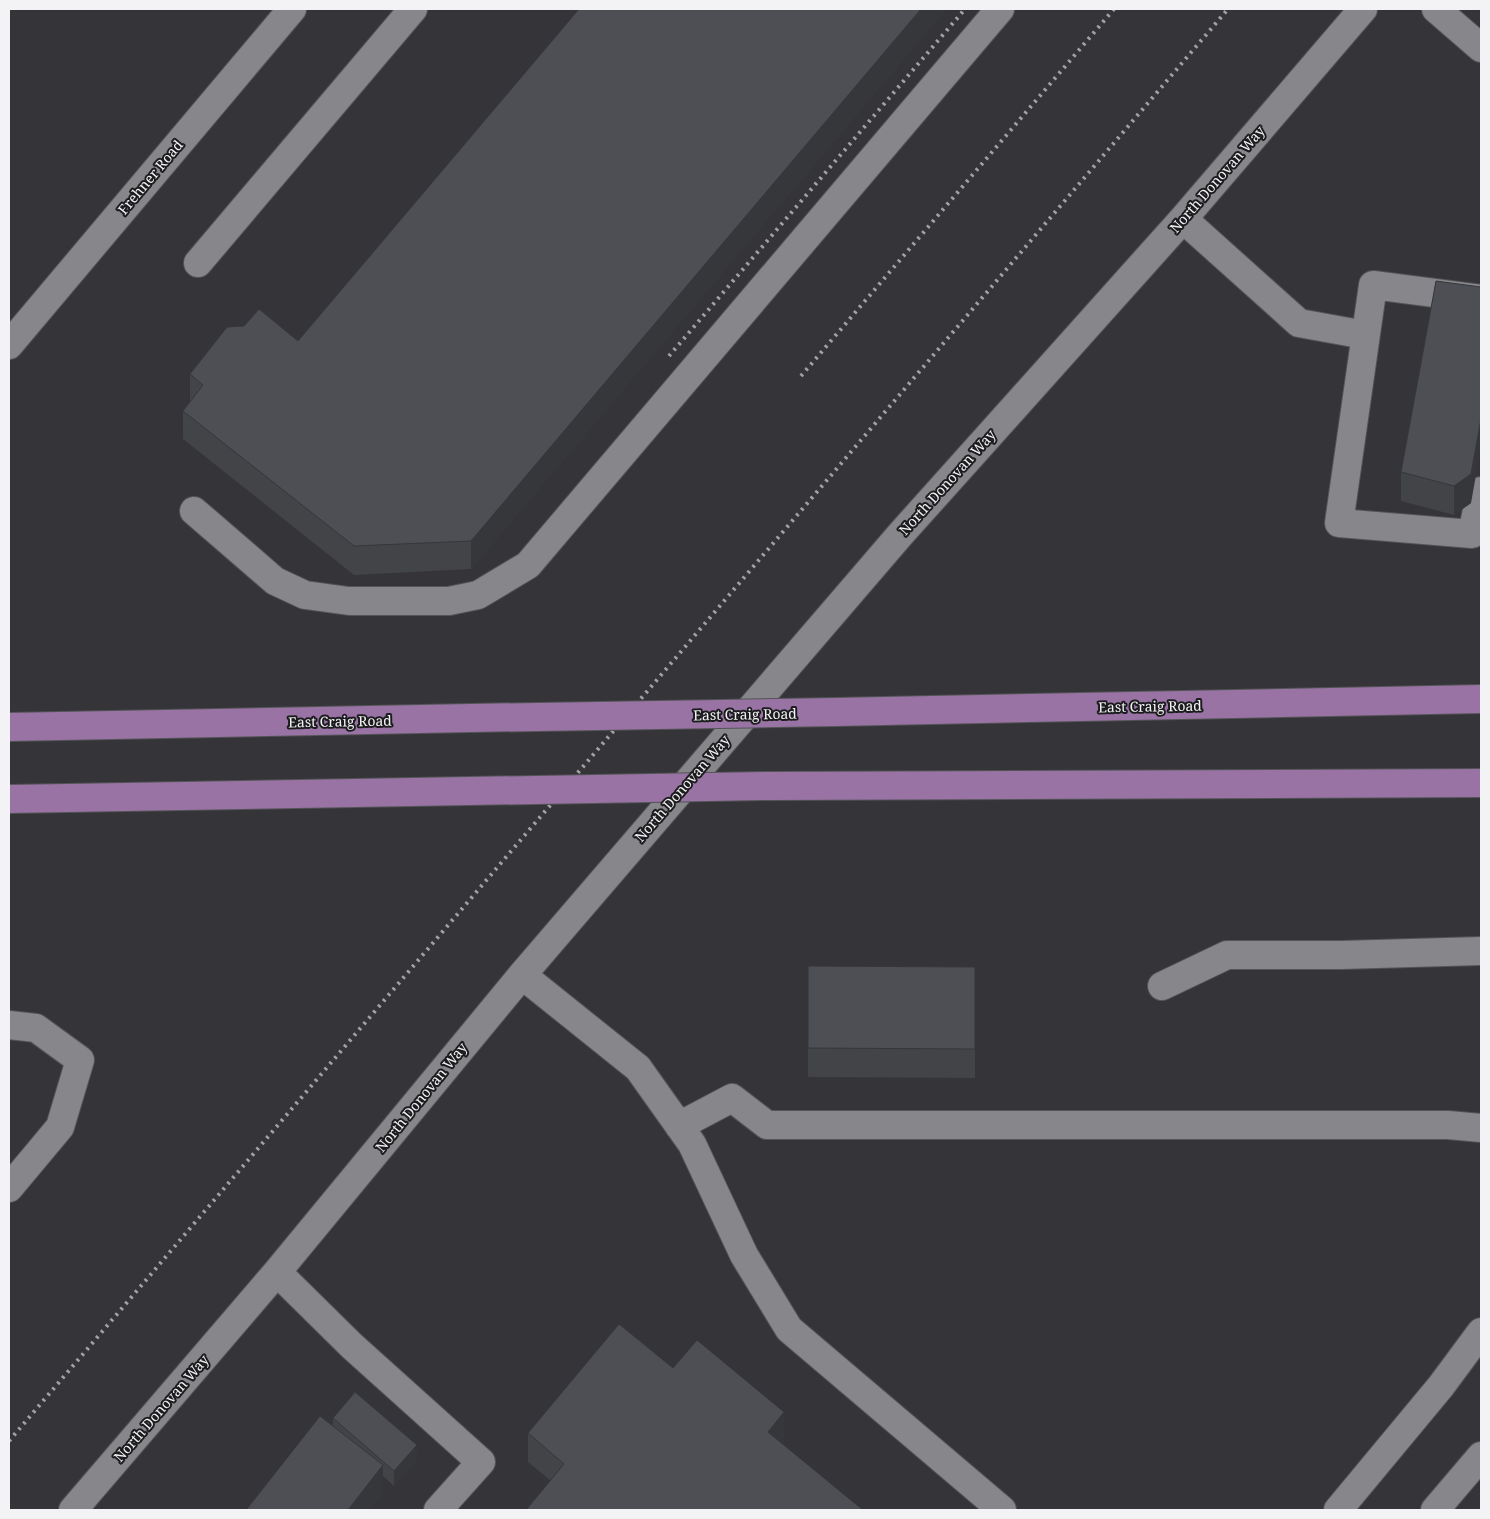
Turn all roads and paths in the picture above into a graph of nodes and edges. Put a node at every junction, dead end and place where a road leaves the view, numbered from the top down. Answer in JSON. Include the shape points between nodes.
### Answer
{"nodes":[{"id":1,"x":292,"y":9,"type":"edge"},
{"id":2,"x":413,"y":9,"type":"edge"},
{"id":3,"x":1000,"y":9,"type":"edge"},
{"id":4,"x":1363,"y":9,"type":"edge"},
{"id":5,"x":1436,"y":9,"type":"edge"},
{"id":6,"x":1481,"y":48,"type":"edge"},
{"id":7,"x":1183,"y":219,"type":"junction"},
{"id":8,"x":198,"y":263,"type":"dead end"},
{"id":9,"x":1481,"y":299,"type":"edge"},
{"id":10,"x":1366,"y":335,"type":"junction"},
{"id":11,"x":9,"y":345,"type":"edge"},
{"id":12,"x":1481,"y":491,"type":"edge"},
{"id":13,"x":194,"y":511,"type":"dead end"},
{"id":14,"x":1481,"y":699,"type":"edge"},
{"id":15,"x":9,"y":727,"type":"edge"},
{"id":16,"x":1481,"y":783,"type":"edge"},
{"id":17,"x":9,"y":799,"type":"edge"},
{"id":18,"x":1481,"y":951,"type":"edge"},
{"id":19,"x":522,"y":975,"type":"junction"},
{"id":20,"x":1162,"y":986,"type":"dead end"},
{"id":21,"x":9,"y":1025,"type":"edge"},
{"id":22,"x":679,"y":1126,"type":"junction"},
{"id":23,"x":1481,"y":1128,"type":"edge"},
{"id":24,"x":9,"y":1188,"type":"edge"},
{"id":25,"x":277,"y":1272,"type":"junction"},
{"id":26,"x":1481,"y":1332,"type":"edge"},
{"id":27,"x":1481,"y":1456,"type":"edge"},
{"id":28,"x":74,"y":1510,"type":"edge"},
{"id":29,"x":438,"y":1510,"type":"edge"},
{"id":30,"x":1002,"y":1510,"type":"edge"},
{"id":31,"x":1338,"y":1510,"type":"edge"},
{"id":32,"x":1435,"y":1510,"type":"edge"}],
"edges":[{"from":1,"to":11,"type":"street","name":"Frehner Road"},
{"from":2,"to":8,"type":"street"},
{"from":3,"to":13,"type":"street","via":[[528,565],[478,596],[449,601],[349,601],[305,596],[275,580]]},
{"from":4,"to":7,"type":"street","name":"North Donovan Way"},
{"from":5,"to":6,"type":"street"},
{"from":7,"to":10,"type":"street","via":[[1299,323]]},
{"from":7,"to":19,"type":"street","name":"North Donovan Way","via":[[899,536]]},
{"from":9,"to":10,"type":"street","via":[[1373,285]]},
{"from":10,"to":12,"type":"street","via":[[1339,523],[1472,534]]},
{"from":14,"to":15,"type":"main road","name":"East Craig Road","bridge":true},
{"from":16,"to":17,"type":"main road","bridge":true,"via":[[769,786]]},
{"from":18,"to":20,"type":"street","via":[[1227,955]]},
{"from":19,"to":22,"type":"street","via":[[638,1068]]},
{"from":19,"to":25,"type":"street","name":"North Donovan Way"},
{"from":21,"to":24,"type":"street","via":[[36,1028],[80,1060],[60,1127]]},
{"from":22,"to":23,"type":"street","via":[[732,1098],[767,1125],[1448,1125]]},
{"from":22,"to":30,"type":"street","via":[[692,1144],[744,1255],[788,1329]]},
{"from":25,"to":28,"type":"street","name":"North Donovan Way"},
{"from":25,"to":29,"type":"street","via":[[352,1346],[481,1462]]},
{"from":26,"to":31,"type":"street"},
{"from":27,"to":32,"type":"street"}]}
